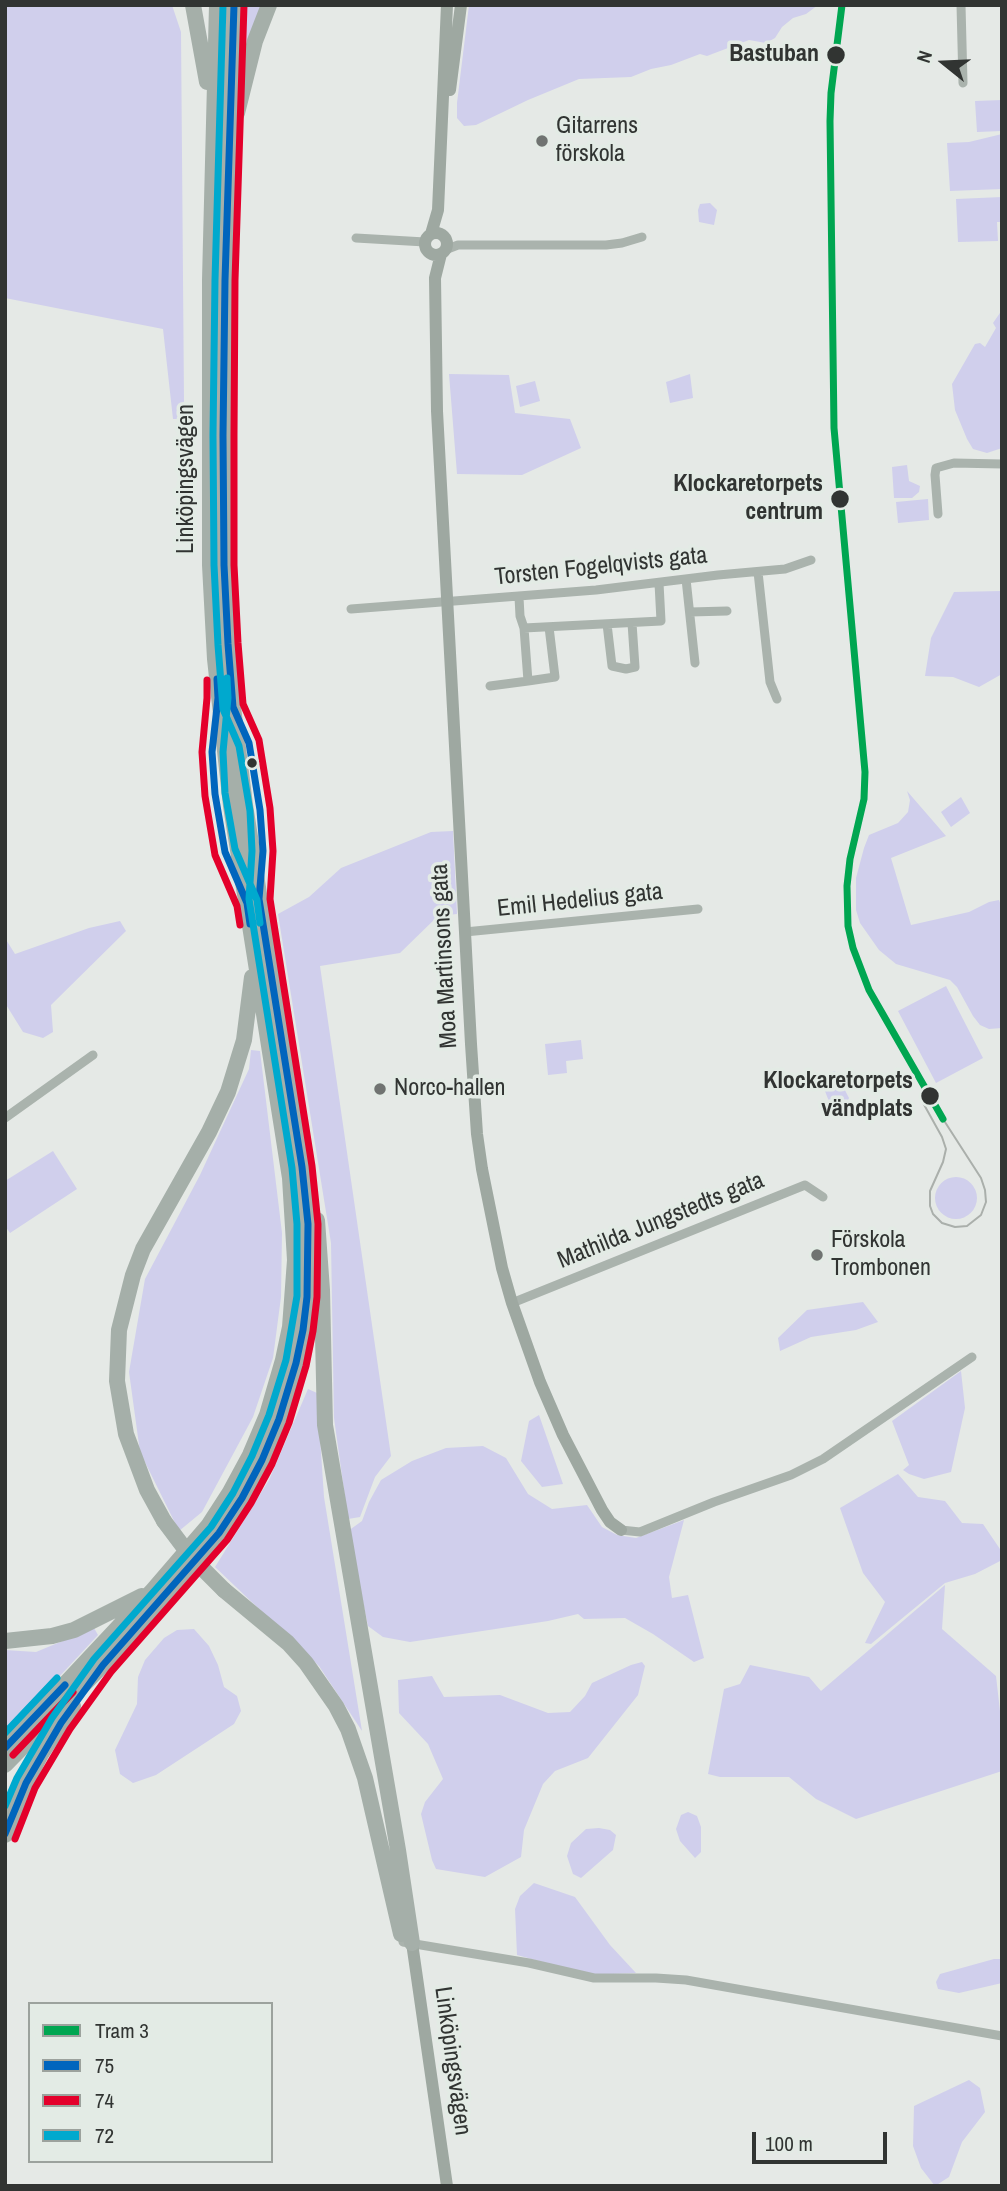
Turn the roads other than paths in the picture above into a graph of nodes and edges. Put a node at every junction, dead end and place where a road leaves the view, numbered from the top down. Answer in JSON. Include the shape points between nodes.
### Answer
{"nodes":[{"id":1,"x":193,"y":5,"type":"edge"},
{"id":2,"x":217,"y":5,"type":"edge"},
{"id":3,"x":234,"y":5,"type":"edge"},
{"id":4,"x":269,"y":5,"type":"edge"},
{"id":5,"x":447,"y":5,"type":"edge"},
{"id":6,"x":461,"y":5,"type":"edge"},
{"id":7,"x":961,"y":5,"type":"edge"},
{"id":8,"x":963,"y":83,"type":"dead end"},
{"id":9,"x":213,"y":122,"type":"junction"},
{"id":10,"x":442,"y":143,"type":"junction"},
{"id":11,"x":229,"y":149,"type":"junction"},
{"id":12,"x":642,"y":237,"type":"dead end"},
{"id":13,"x":356,"y":238,"type":"dead end"},
{"id":14,"x":439,"y":244,"type":"junction"},
{"id":15,"x":1002,"y":464,"type":"edge"},
{"id":16,"x":938,"y":514,"type":"dead end"},
{"id":17,"x":811,"y":560,"type":"dead end"},
{"id":18,"x":758,"y":572,"type":"junction"},
{"id":19,"x":686,"y":579,"type":"junction"},
{"id":20,"x":659,"y":583,"type":"junction"},
{"id":21,"x":519,"y":597,"type":"junction"},
{"id":22,"x":448,"y":601,"type":"junction"},
{"id":23,"x":351,"y":609,"type":"dead end"},
{"id":24,"x":727,"y":611,"type":"dead end"},
{"id":25,"x":690,"y":612,"type":"junction"},
{"id":26,"x":632,"y":623,"type":"junction"},
{"id":27,"x":607,"y":624,"type":"junction"},
{"id":28,"x":549,"y":627,"type":"junction"},
{"id":29,"x":524,"y":628,"type":"junction"},
{"id":30,"x":695,"y":663,"type":"dead end"},
{"id":31,"x":528,"y":681,"type":"junction"},
{"id":32,"x":489,"y":686,"type":"dead end"},
{"id":33,"x":777,"y":698,"type":"dead end"},
{"id":34,"x":698,"y":909,"type":"dead end"},
{"id":35,"x":465,"y":932,"type":"junction"},
{"id":36,"x":254,"y":950,"type":"junction"},
{"id":37,"x":93,"y":1055,"type":"dead end"},
{"id":38,"x":5,"y":1118,"type":"edge"},
{"id":39,"x":302,"y":1167,"type":"junction"},
{"id":40,"x":823,"y":1197,"type":"dead end"},
{"id":41,"x":512,"y":1303,"type":"junction"},
{"id":42,"x":972,"y":1357,"type":"dead end"},
{"id":43,"x":290,"y":1361,"type":"junction"},
{"id":44,"x":621,"y":1530,"type":"joint"},
{"id":45,"x":153,"y":1590,"type":"junction"},
{"id":46,"x":5,"y":1641,"type":"edge"},
{"id":47,"x":103,"y":1664,"type":"junction"},
{"id":48,"x":5,"y":1748,"type":"edge"},
{"id":49,"x":5,"y":1765,"type":"edge"},
{"id":50,"x":5,"y":1835,"type":"edge"},
{"id":51,"x":407,"y":1942,"type":"junction"},
{"id":52,"x":1002,"y":2036,"type":"edge"},
{"id":53,"x":447,"y":2186,"type":"edge"}],
"edges":[{"from":1,"to":9,"type":"highway"},
{"from":2,"to":9,"type":"highway","name":"Linköpingsvägen"},
{"from":3,"to":11,"type":"highway","name":"Linköpingsvägen"},
{"from":4,"to":11,"type":"highway","via":[[248,63]]},
{"from":5,"to":10,"type":"street"},
{"from":6,"to":10,"type":"street"},
{"from":7,"to":8,"type":"street"},
{"from":9,"to":36,"type":"highway","name":"Linköpingsvägen","via":[[210,565],[223,738]]},
{"from":10,"to":14,"type":"street"},
{"from":11,"to":39,"type":"highway","name":"Linköpingsvägen","via":[[223,448],[229,657],[245,805]]},
{"from":12,"to":14,"type":"street","via":[[606,245]]},
{"from":13,"to":14,"type":"street"},
{"from":14,"to":22,"type":"street","name":"Moa Martinsons gata","via":[[436,398]]},
{"from":15,"to":16,"type":"street","via":[[954,463],[936,468]]},
{"from":17,"to":18,"type":"street","name":"Torsten Fogelqvists gata"},
{"from":18,"to":19,"type":"street","name":"Torsten Fogelqvists gata"},
{"from":18,"to":33,"type":"street","via":[[770,682]]},
{"from":19,"to":20,"type":"street","name":"Torsten Fogelqvists gata"},
{"from":19,"to":25,"type":"street"},
{"from":20,"to":21,"type":"street","name":"Torsten Fogelqvists gata"},
{"from":20,"to":26,"type":"street","via":[[661,621]]},
{"from":21,"to":22,"type":"street","name":"Torsten Fogelqvists gata"},
{"from":21,"to":29,"type":"street"},
{"from":22,"to":23,"type":"street"},
{"from":22,"to":35,"type":"street","name":"Moa Martinsons gata"},
{"from":24,"to":25,"type":"street"},
{"from":25,"to":30,"type":"street"},
{"from":26,"to":27,"type":"street"},
{"from":26,"to":27,"type":"street","via":[[635,667],[626,669],[612,666]]},
{"from":27,"to":28,"type":"street"},
{"from":28,"to":29,"type":"street"},
{"from":28,"to":31,"type":"street","via":[[555,677]]},
{"from":29,"to":31,"type":"street"},
{"from":31,"to":32,"type":"street"},
{"from":34,"to":35,"type":"street","name":"Emil Hedelius gata"},
{"from":35,"to":41,"type":"street","name":"Moa Martinsons gata","via":[[477,1134]]},
{"from":36,"to":43,"type":"highway","via":[[295,1224]]},
{"from":36,"to":51,"type":"highway","bridge":true,"via":[[248,1018],[237,1066],[209,1132],[133,1275],[119,1330],[117,1381],[126,1434],[164,1521],[191,1557],[306,1663],[348,1729]]},
{"from":37,"to":38,"type":"street"},
{"from":39,"to":43,"type":"highway","via":[[308,1224],[307,1297]]},
{"from":39,"to":51,"type":"highway","via":[[318,1228],[329,1451],[390,1797]]},
{"from":40,"to":41,"type":"street","name":"Mathilda Jungstedts gata","via":[[805,1185]]},
{"from":41,"to":44,"type":"street","name":"Moa Martinsons gata","via":[[563,1435],[606,1517]]},
{"from":42,"to":44,"type":"street","via":[[823,1459],[791,1475],[640,1532]]},
{"from":43,"to":45,"type":"highway","via":[[230,1492],[208,1526]]},
{"from":43,"to":47,"type":"highway","via":[[279,1419],[235,1509]]},
{"from":45,"to":46,"type":"highway","via":[[74,1630]]},
{"from":45,"to":48,"type":"highway"},
{"from":47,"to":49,"type":"highway"},
{"from":47,"to":50,"type":"highway","via":[[41,1754]]},
{"from":51,"to":52,"type":"street","via":[[594,1978],[685,1980]]},
{"from":51,"to":53,"type":"street","name":"Linköpingsvägen"}]}
